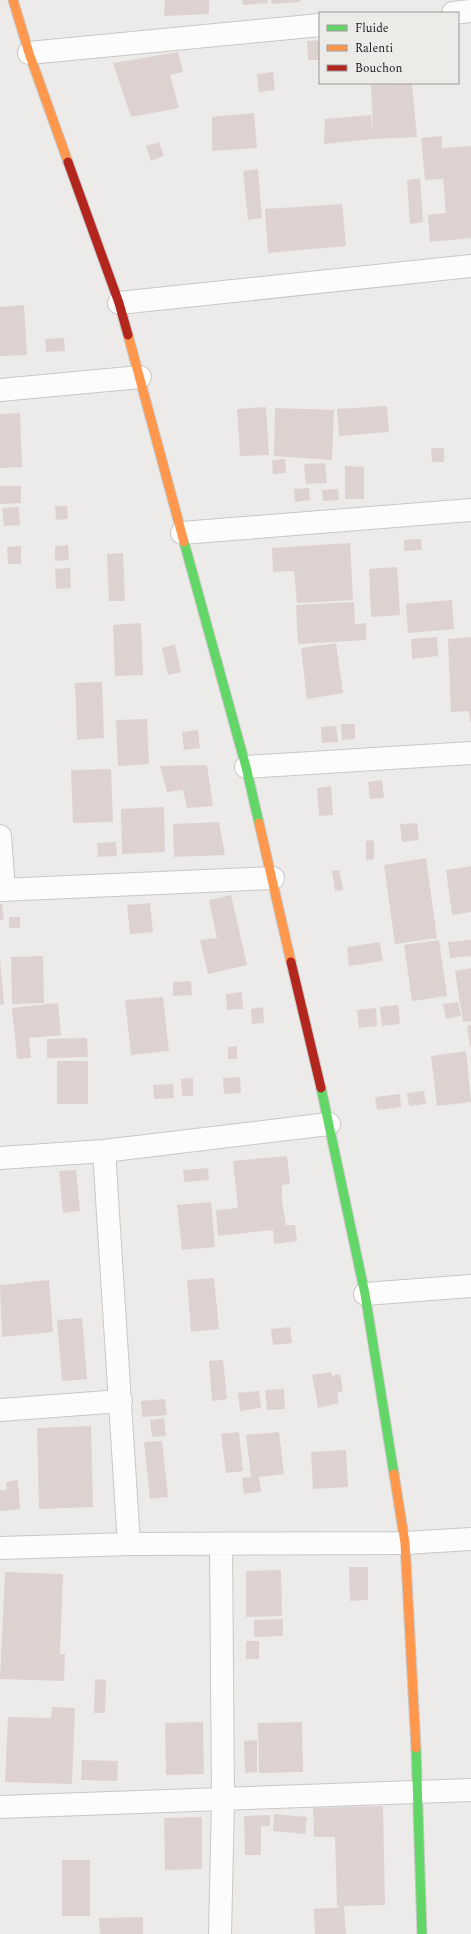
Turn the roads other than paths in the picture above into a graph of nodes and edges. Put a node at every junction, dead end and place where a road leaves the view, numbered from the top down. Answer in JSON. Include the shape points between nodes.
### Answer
{"nodes":[{"id":1,"x":13,"y":0,"type":"edge"},
{"id":2,"x":471,"y":11,"type":"edge"},
{"id":3,"x":459,"y":12,"type":"edge"},
{"id":4,"x":319,"y":25,"type":"edge"},
{"id":5,"x":29,"y":52,"type":"junction"},
{"id":6,"x":471,"y":266,"type":"edge"},
{"id":7,"x":119,"y":303,"type":"junction"},
{"id":8,"x":140,"y":377,"type":"junction"},
{"id":9,"x":0,"y":390,"type":"edge"},
{"id":10,"x":471,"y":510,"type":"edge"},
{"id":11,"x":182,"y":533,"type":"junction"},
{"id":12,"x":471,"y":753,"type":"edge"},
{"id":13,"x":246,"y":766,"type":"junction"},
{"id":14,"x":0,"y":836,"type":"edge"},
{"id":15,"x":273,"y":878,"type":"junction"},
{"id":16,"x":2,"y":890,"type":"edge"},
{"id":17,"x":329,"y":1124,"type":"junction"},
{"id":18,"x":104,"y":1151,"type":"junction"},
{"id":19,"x":0,"y":1158,"type":"edge"},
{"id":20,"x":471,"y":1286,"type":"edge"},
{"id":21,"x":365,"y":1294,"type":"junction"},
{"id":22,"x":121,"y":1401,"type":"junction"},
{"id":23,"x":0,"y":1410,"type":"edge"},
{"id":24,"x":471,"y":1539,"type":"edge"},
{"id":25,"x":405,"y":1543,"type":"junction"},
{"id":26,"x":129,"y":1544,"type":"junction"},
{"id":27,"x":221,"y":1544,"type":"junction"},
{"id":28,"x":0,"y":1548,"type":"edge"},
{"id":29,"x":471,"y":1790,"type":"edge"},
{"id":30,"x":419,"y":1793,"type":"junction"},
{"id":31,"x":223,"y":1800,"type":"junction"},
{"id":32,"x":0,"y":1807,"type":"edge"},
{"id":33,"x":220,"y":1934,"type":"edge"},
{"id":34,"x":422,"y":1934,"type":"edge"}],
"edges":[{"from":1,"to":5,"type":"street"},
{"from":2,"to":3,"type":"street"},
{"from":4,"to":5,"type":"street"},
{"from":5,"to":7,"type":"street"},
{"from":6,"to":7,"type":"street"},
{"from":7,"to":8,"type":"street"},
{"from":8,"to":9,"type":"street"},
{"from":8,"to":11,"type":"street"},
{"from":10,"to":11,"type":"street"},
{"from":11,"to":13,"type":"street"},
{"from":12,"to":13,"type":"street"},
{"from":13,"to":15,"type":"street"},
{"from":14,"to":16,"type":"street"},
{"from":15,"to":16,"type":"street"},
{"from":15,"to":17,"type":"street"},
{"from":17,"to":18,"type":"street"},
{"from":17,"to":21,"type":"street"},
{"from":18,"to":19,"type":"street"},
{"from":18,"to":22,"type":"street"},
{"from":20,"to":21,"type":"street"},
{"from":21,"to":25,"type":"street"},
{"from":22,"to":23,"type":"street"},
{"from":22,"to":26,"type":"street"},
{"from":24,"to":25,"type":"street"},
{"from":25,"to":27,"type":"street"},
{"from":25,"to":30,"type":"street"},
{"from":26,"to":27,"type":"street"},
{"from":26,"to":28,"type":"street"},
{"from":27,"to":31,"type":"street"},
{"from":29,"to":30,"type":"street"},
{"from":30,"to":31,"type":"street"},
{"from":30,"to":34,"type":"street"},
{"from":31,"to":32,"type":"street"},
{"from":31,"to":33,"type":"street"}]}
